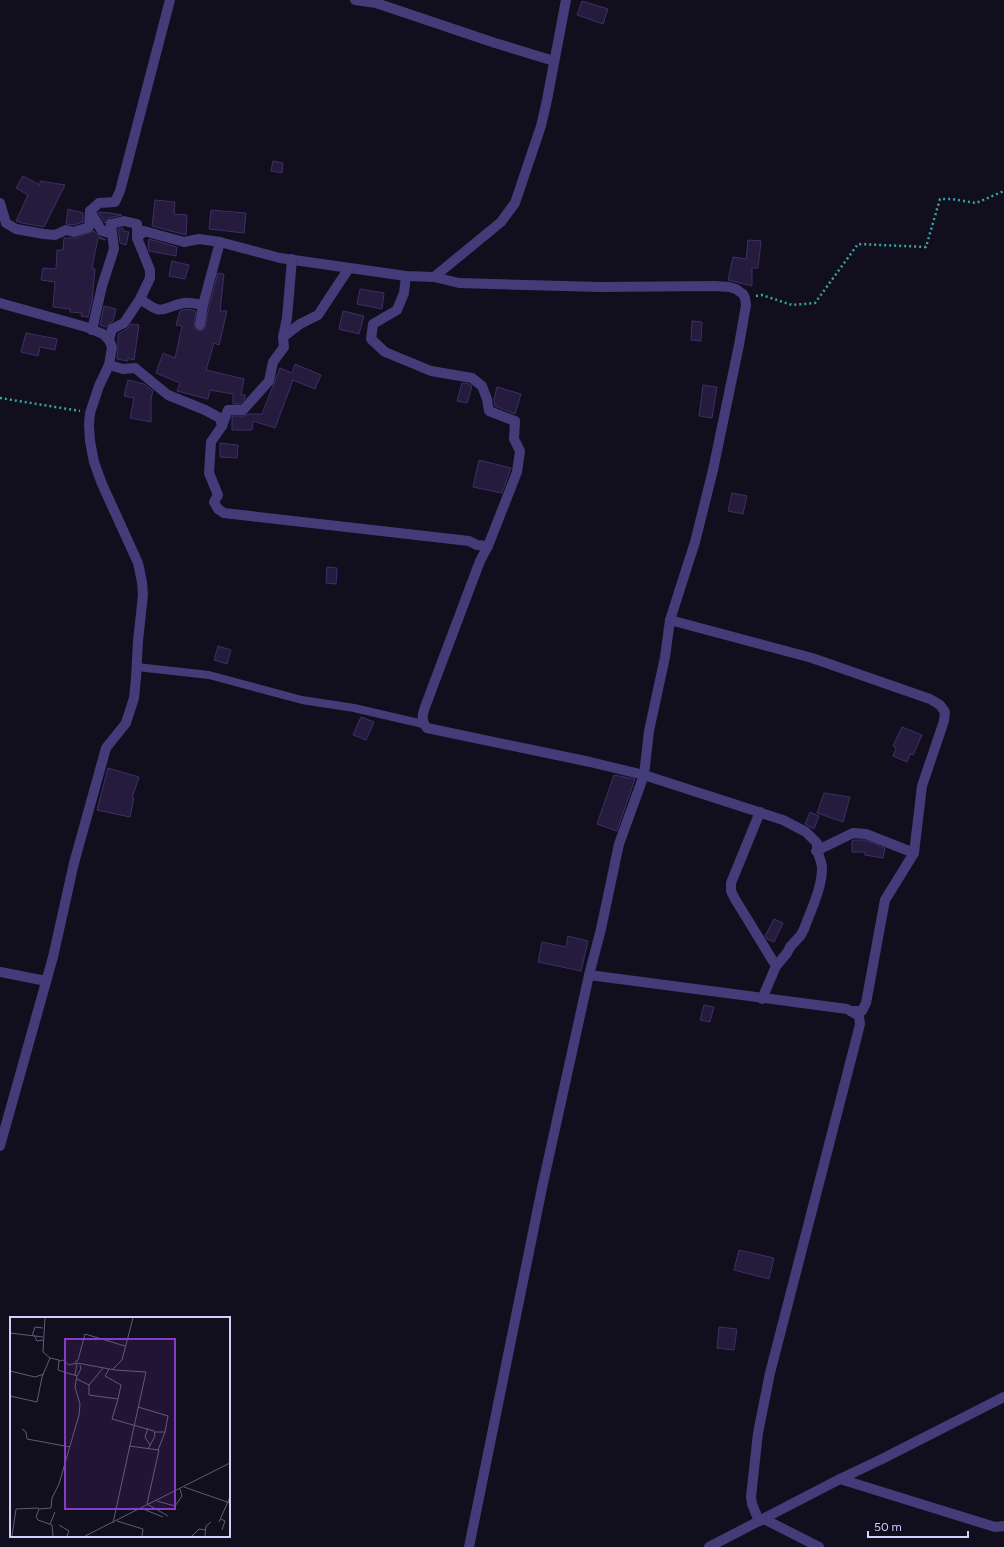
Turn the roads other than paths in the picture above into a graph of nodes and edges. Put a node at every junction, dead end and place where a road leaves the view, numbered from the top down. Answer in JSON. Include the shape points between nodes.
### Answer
{"nodes":[{"id":1,"x":170,"y":0,"type":"edge"},
{"id":2,"x":355,"y":0,"type":"edge"},
{"id":3,"x":566,"y":0,"type":"edge"},
{"id":4,"x":554,"y":61,"type":"junction"},
{"id":5,"x":0,"y":203,"type":"edge"},
{"id":6,"x":90,"y":211,"type":"junction"},
{"id":7,"x":111,"y":224,"type":"junction"},
{"id":8,"x":138,"y":238,"type":"junction"},
{"id":9,"x":220,"y":242,"type":"junction"},
{"id":10,"x":292,"y":259,"type":"junction"},
{"id":11,"x":349,"y":268,"type":"junction"},
{"id":12,"x":406,"y":276,"type":"junction"},
{"id":13,"x":434,"y":277,"type":"junction"},
{"id":14,"x":140,"y":299,"type":"junction"},
{"id":15,"x":0,"y":303,"type":"edge"},
{"id":16,"x":203,"y":305,"type":"junction"},
{"id":17,"x":200,"y":325,"type":"dead end"},
{"id":18,"x":92,"y":330,"type":"junction"},
{"id":19,"x":284,"y":337,"type":"junction"},
{"id":20,"x":109,"y":340,"type":"junction"},
{"id":21,"x":109,"y":365,"type":"junction"},
{"id":22,"x":222,"y":426,"type":"junction"},
{"id":23,"x":488,"y":546,"type":"junction"},
{"id":24,"x":670,"y":620,"type":"junction"},
{"id":25,"x":137,"y":667,"type":"junction"},
{"id":26,"x":423,"y":724,"type":"junction"},
{"id":27,"x":644,"y":775,"type":"junction"},
{"id":28,"x":760,"y":812,"type":"junction"},
{"id":29,"x":816,"y":851,"type":"junction"},
{"id":30,"x":914,"y":853,"type":"junction"},
{"id":31,"x":776,"y":966,"type":"junction"},
{"id":32,"x":0,"y":972,"type":"edge"},
{"id":33,"x":589,"y":975,"type":"junction"},
{"id":34,"x":46,"y":981,"type":"junction"},
{"id":35,"x":762,"y":999,"type":"junction"},
{"id":36,"x":851,"y":1011,"type":"junction"},
{"id":37,"x":0,"y":1146,"type":"edge"},
{"id":38,"x":1004,"y":1397,"type":"edge"},
{"id":39,"x":840,"y":1479,"type":"junction"},
{"id":40,"x":762,"y":1520,"type":"junction"},
{"id":41,"x":1003,"y":1528,"type":"edge"},
{"id":42,"x":469,"y":1547,"type":"edge"},
{"id":43,"x":711,"y":1547,"type":"edge"},
{"id":44,"x":819,"y":1547,"type":"edge"}],
"edges":[{"from":1,"to":6,"type":"street","via":[[120,191],[115,202],[99,203]]},
{"from":2,"to":4,"type":"street","via":[[376,3]]},
{"from":3,"to":4,"type":"street"},
{"from":4,"to":13,"type":"street","via":[[541,126],[515,203],[501,222]]},
{"from":5,"to":6,"type":"street","via":[[6,223],[10,226],[50,235],[89,227]]},
{"from":6,"to":7,"type":"street","via":[[102,231],[109,233]]},
{"from":7,"to":8,"type":"street","via":[[124,221],[138,224]]},
{"from":7,"to":18,"type":"street","via":[[114,249]]},
{"from":8,"to":9,"type":"street","via":[[144,231],[184,242],[199,239]]},
{"from":8,"to":14,"type":"street","via":[[150,270],[150,278]]},
{"from":9,"to":10,"type":"street"},
{"from":9,"to":16,"type":"street"},
{"from":10,"to":11,"type":"street"},
{"from":10,"to":19,"type":"street"},
{"from":11,"to":12,"type":"street"},
{"from":11,"to":19,"type":"street","via":[[318,315],[300,324]]},
{"from":12,"to":13,"type":"street"},
{"from":12,"to":23,"type":"street","via":[[404,293],[397,310],[373,324],[371,339],[385,352],[424,369],[472,378],[482,386],[489,411],[515,421],[514,439],[520,451],[517,472]]},
{"from":13,"to":24,"type":"street","via":[[459,283],[600,287],[715,286],[729,287],[743,294],[746,305],[713,470],[695,542]]},
{"from":14,"to":16,"type":"street","via":[[160,311],[185,303]]},
{"from":14,"to":20,"type":"street","via":[[124,323],[112,329]]},
{"from":15,"to":18,"type":"street"},
{"from":16,"to":17,"type":"street"},
{"from":18,"to":20,"type":"street","via":[[103,334]]},
{"from":19,"to":22,"type":"street","via":[[284,347],[273,362],[269,381],[243,410],[228,410]]},
{"from":20,"to":21,"type":"street","via":[[112,347]]},
{"from":21,"to":22,"type":"street","via":[[122,369],[135,368],[168,396],[215,414],[220,418]]},
{"from":21,"to":25,"type":"street","via":[[94,400],[89,430],[94,462],[138,563],[142,582]]},
{"from":22,"to":23,"type":"street","via":[[211,442],[209,473],[218,509],[224,512],[469,541]]},
{"from":23,"to":26,"type":"street","via":[[425,707]]},
{"from":24,"to":27,"type":"street","via":[[649,731]]},
{"from":24,"to":30,"type":"street","via":[[812,658],[930,699],[940,705],[945,712],[922,786]]},
{"from":25,"to":26,"type":"lane","via":[[209,675],[302,700],[354,708]]},
{"from":25,"to":34,"type":"street","via":[[134,698],[126,723],[106,748],[74,863]]},
{"from":26,"to":27,"type":"street","via":[[437,731]]},
{"from":27,"to":28,"type":"street"},
{"from":27,"to":33,"type":"street","via":[[620,844]]},
{"from":28,"to":29,"type":"street","via":[[806,832],[817,844]]},
{"from":28,"to":31,"type":"street","via":[[731,883],[735,900]]},
{"from":29,"to":30,"type":"street","via":[[853,833],[866,834]]},
{"from":29,"to":31,"type":"street","via":[[822,866],[820,885],[801,935]]},
{"from":30,"to":36,"type":"street","via":[[885,900],[866,1003],[862,1011]]},
{"from":31,"to":35,"type":"street"},
{"from":32,"to":34,"type":"street"},
{"from":33,"to":35,"type":"street"},
{"from":33,"to":42,"type":"street","via":[[542,1188]]},
{"from":34,"to":37,"type":"street"},
{"from":35,"to":36,"type":"street"},
{"from":36,"to":40,"type":"street","via":[[859,1016],[860,1024],[770,1373],[758,1433],[752,1504]]},
{"from":38,"to":39,"type":"street"},
{"from":39,"to":40,"type":"street"},
{"from":39,"to":41,"type":"street"},
{"from":40,"to":43,"type":"street"},
{"from":40,"to":44,"type":"street"}]}
